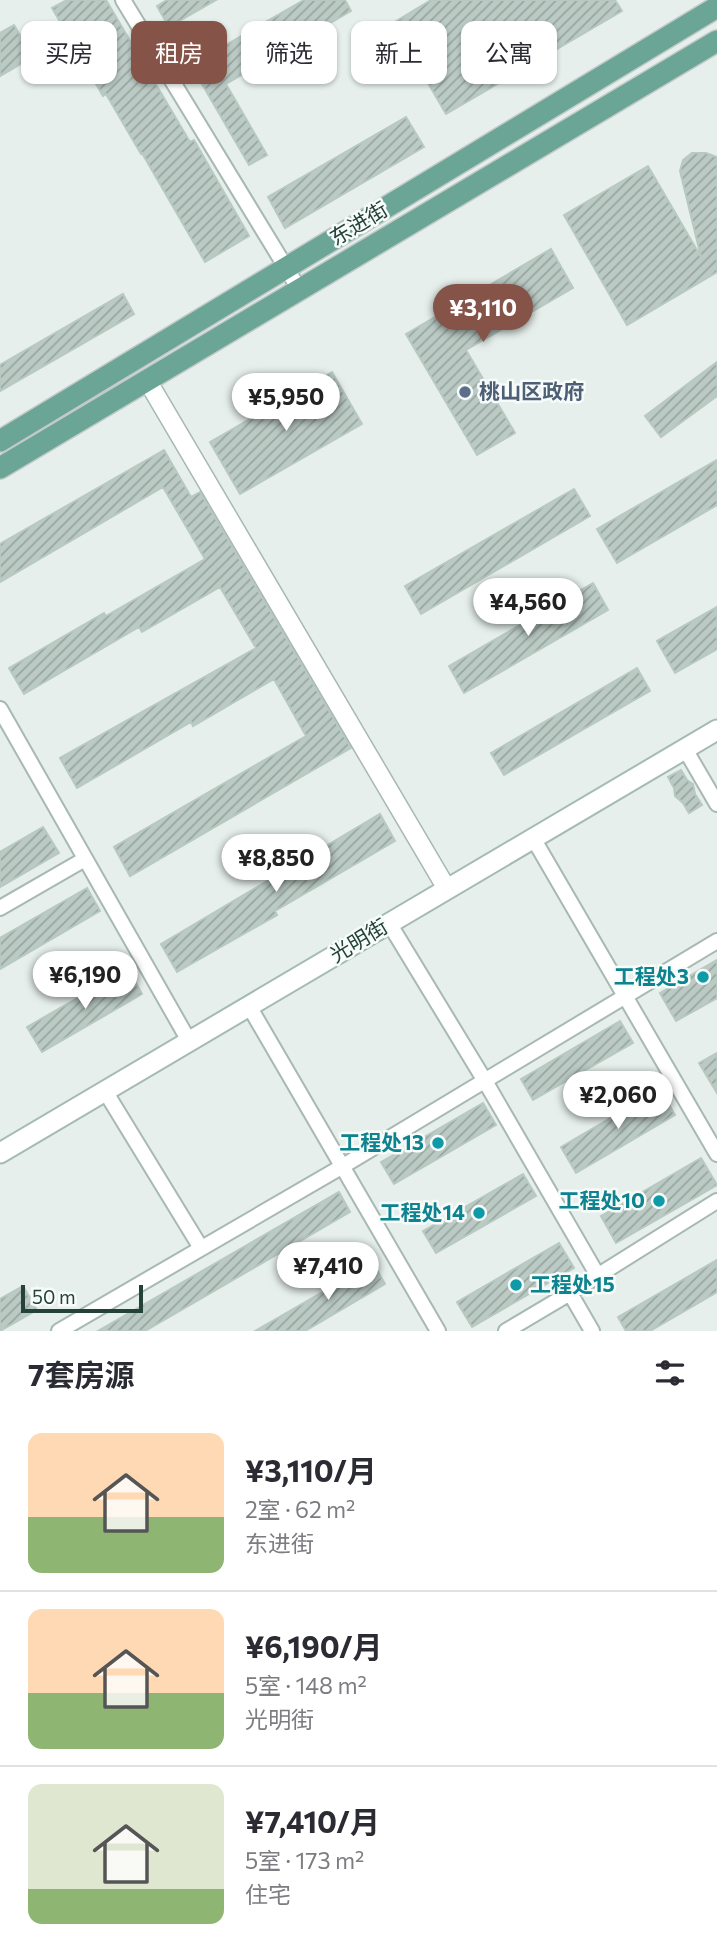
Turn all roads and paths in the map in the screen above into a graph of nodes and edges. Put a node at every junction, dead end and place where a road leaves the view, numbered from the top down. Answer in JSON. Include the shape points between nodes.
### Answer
{"nodes":[{"id":1,"x":123,"y":0,"type":"edge"},
{"id":2,"x":713,"y":8,"type":"edge"},
{"id":3,"x":717,"y":41,"type":"edge"},
{"id":4,"x":287,"y":268,"type":"junction"},
{"id":5,"x":299,"y":289,"type":"junction"},
{"id":6,"x":147,"y":380,"type":"junction"},
{"id":7,"x":0,"y":442,"type":"edge"},
{"id":8,"x":0,"y":468,"type":"edge"},
{"id":9,"x":0,"y":709,"type":"edge"},
{"id":10,"x":717,"y":730,"type":"edge"},
{"id":11,"x":685,"y":749,"type":"junction"},
{"id":12,"x":717,"y":804,"type":"edge"},
{"id":13,"x":533,"y":838,"type":"junction"},
{"id":14,"x":85,"y":859,"type":"junction"},
{"id":15,"x":447,"y":889,"type":"junction"},
{"id":16,"x":0,"y":908,"type":"edge"},
{"id":17,"x":388,"y":923,"type":"junction"},
{"id":18,"x":717,"y":941,"type":"edge"},
{"id":19,"x":626,"y":995,"type":"junction"},
{"id":20,"x":249,"y":1006,"type":"junction"},
{"id":21,"x":189,"y":1041,"type":"junction"},
{"id":22,"x":485,"y":1081,"type":"junction"},
{"id":23,"x":105,"y":1091,"type":"junction"},
{"id":24,"x":0,"y":1153,"type":"edge"},
{"id":25,"x":717,"y":1154,"type":"edge"},
{"id":26,"x":343,"y":1166,"type":"junction"},
{"id":27,"x":716,"y":1203,"type":"edge"},
{"id":28,"x":201,"y":1248,"type":"junction"},
{"id":29,"x":597,"y":1276,"type":"junction"},
{"id":30,"x":570,"y":1293,"type":"junction"},
{"id":31,"x":59,"y":1331,"type":"edge"},
{"id":32,"x":438,"y":1331,"type":"edge"},
{"id":33,"x":506,"y":1331,"type":"edge"},
{"id":34,"x":592,"y":1331,"type":"edge"}],
"edges":[{"from":1,"to":4,"type":"street"},
{"from":2,"to":4,"type":"main road","name":"东进街"},
{"from":3,"to":5,"type":"main road","name":"东进街"},
{"from":4,"to":5,"type":"street"},
{"from":4,"to":7,"type":"main road","name":"东进街"},
{"from":5,"to":6,"type":"main road","name":"东进街"},
{"from":6,"to":8,"type":"main road","name":"东进街"},
{"from":6,"to":15,"type":"street"},
{"from":9,"to":14,"type":"street"},
{"from":10,"to":11,"type":"main road","name":"光明街"},
{"from":11,"to":12,"type":"street"},
{"from":11,"to":13,"type":"main road","name":"光明街"},
{"from":13,"to":15,"type":"main road","name":"光明街"},
{"from":13,"to":19,"type":"street"},
{"from":14,"to":16,"type":"street"},
{"from":14,"to":21,"type":"street"},
{"from":15,"to":17,"type":"main road","name":"光明街"},
{"from":17,"to":20,"type":"main road","name":"光明街"},
{"from":17,"to":22,"type":"street"},
{"from":18,"to":19,"type":"street"},
{"from":19,"to":22,"type":"street"},
{"from":19,"to":25,"type":"street"},
{"from":20,"to":21,"type":"main road","name":"光明街"},
{"from":20,"to":26,"type":"street"},
{"from":21,"to":23,"type":"main road","name":"光明街"},
{"from":22,"to":26,"type":"street"},
{"from":22,"to":29,"type":"street"},
{"from":23,"to":24,"type":"main road","name":"光明街"},
{"from":23,"to":28,"type":"street"},
{"from":26,"to":28,"type":"street"},
{"from":26,"to":32,"type":"street"},
{"from":27,"to":29,"type":"street"},
{"from":28,"to":31,"type":"street"},
{"from":29,"to":30,"type":"street"},
{"from":30,"to":33,"type":"street"},
{"from":30,"to":34,"type":"street"}]}
